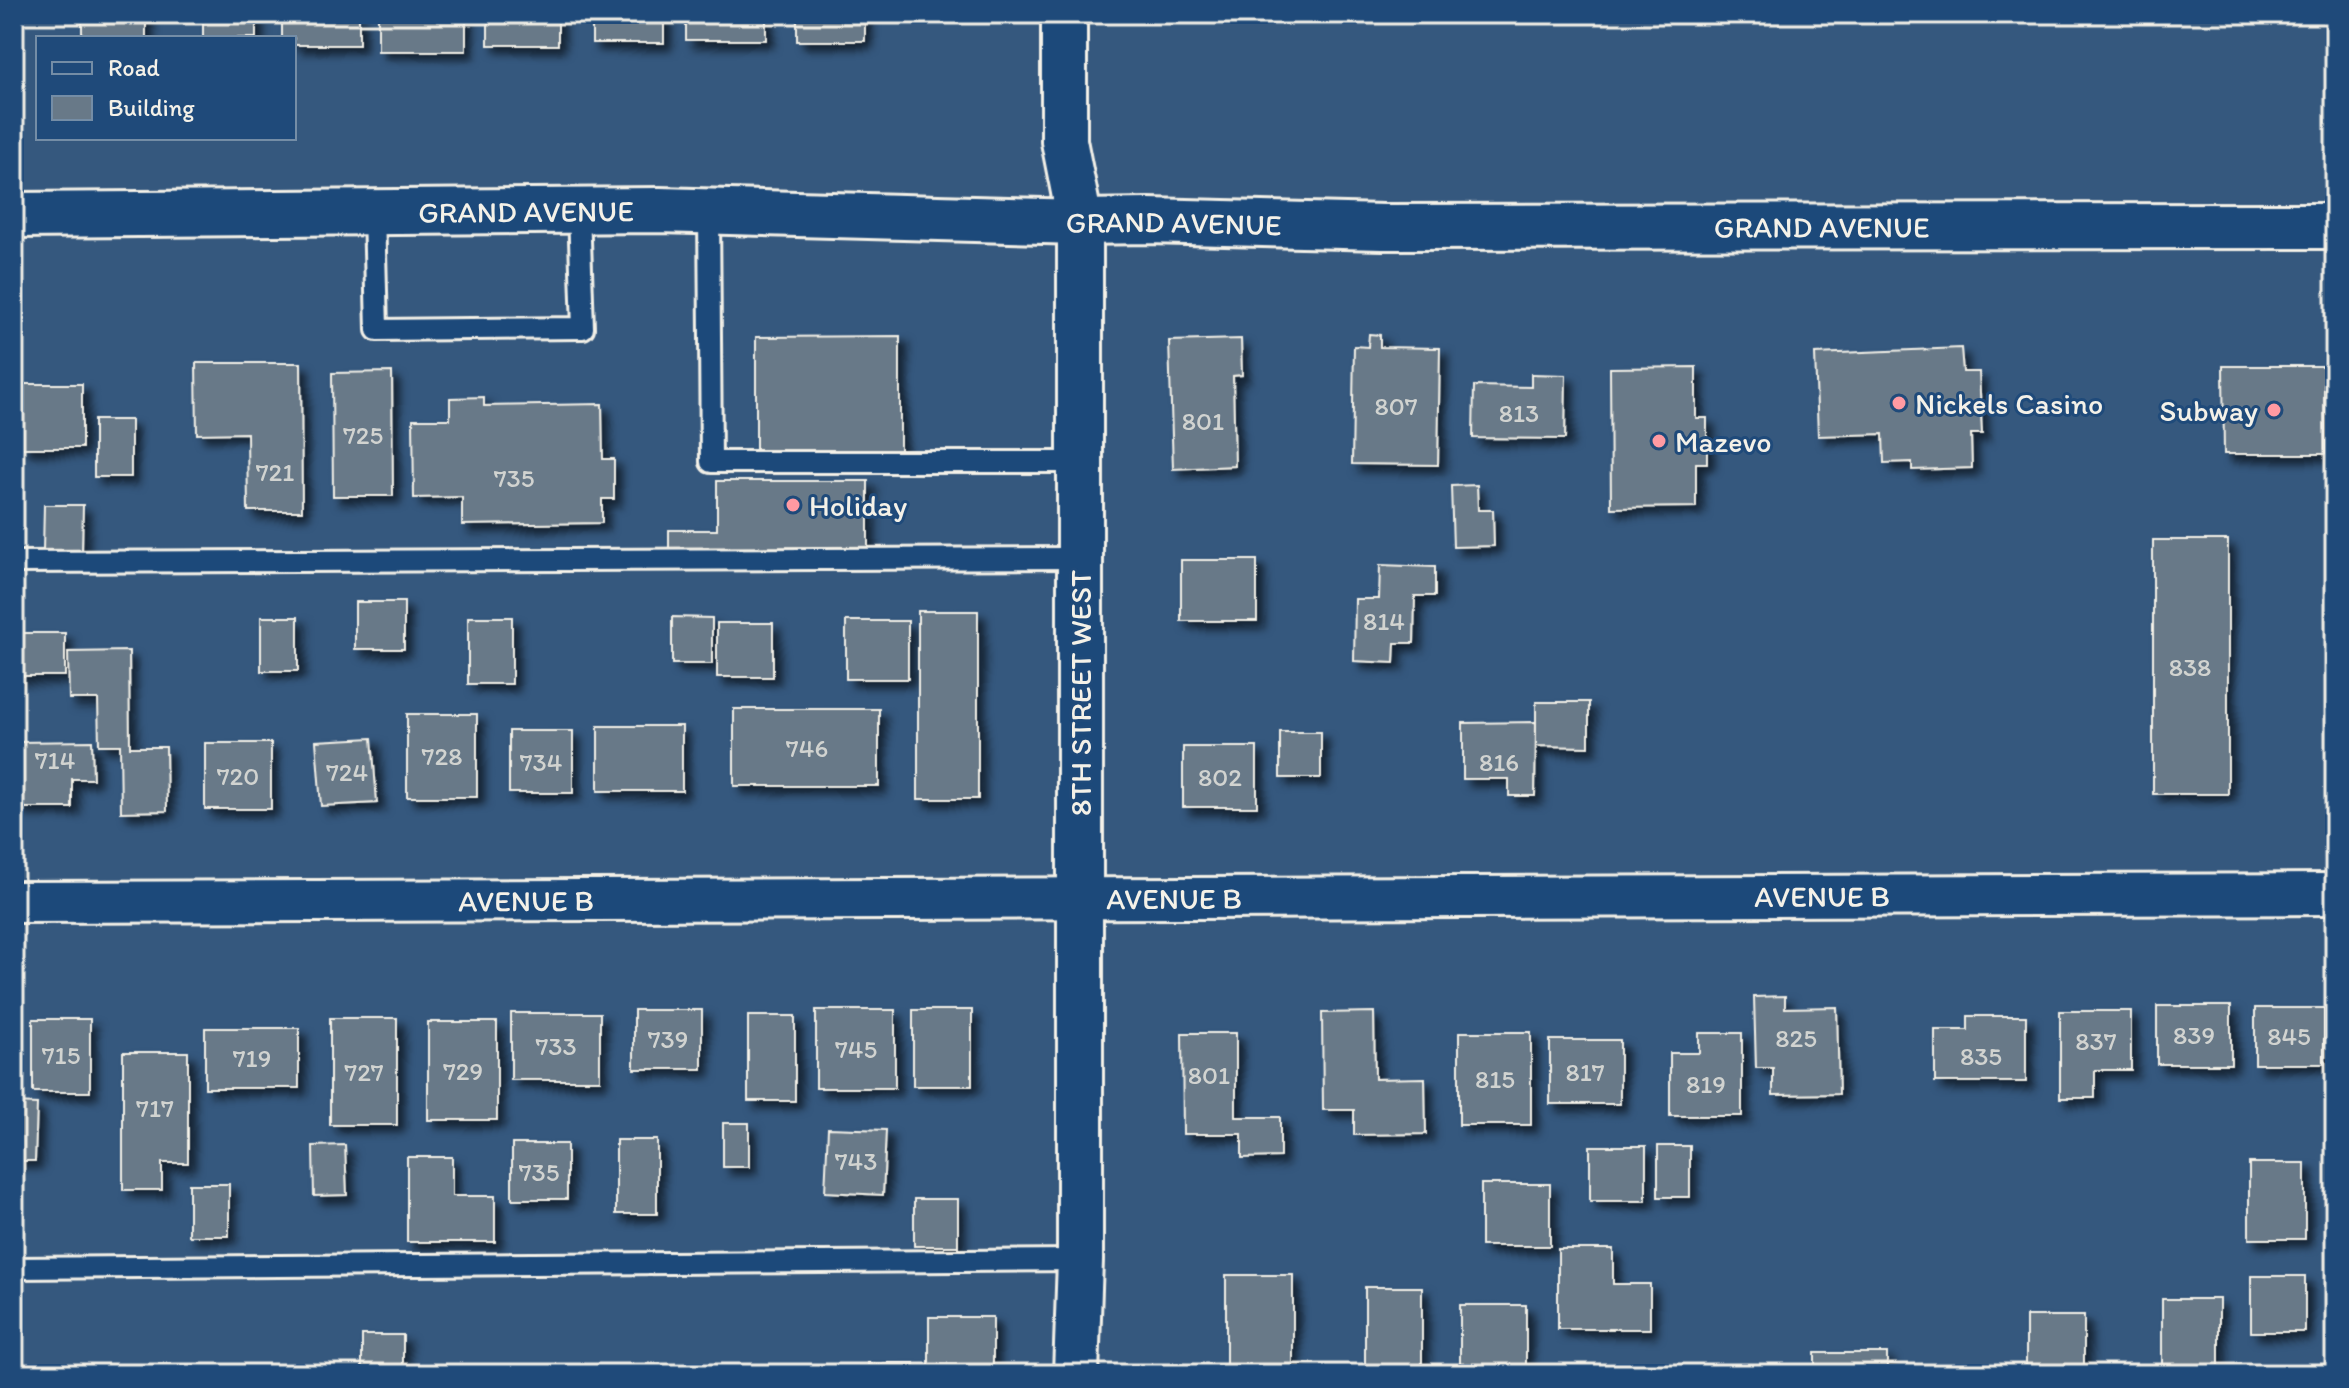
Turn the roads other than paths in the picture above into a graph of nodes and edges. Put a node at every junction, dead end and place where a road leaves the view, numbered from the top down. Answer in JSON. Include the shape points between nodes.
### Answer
{"nodes":[{"id":1,"x":1064,"y":14,"type":"edge"},
{"id":2,"x":579,"y":211,"type":"junction"},
{"id":3,"x":709,"y":211,"type":"junction"},
{"id":4,"x":374,"y":212,"type":"junction"},
{"id":5,"x":14,"y":215,"type":"edge"},
{"id":6,"x":1080,"y":222,"type":"junction"},
{"id":7,"x":2335,"y":226,"type":"edge"},
{"id":8,"x":1080,"y":462,"type":"junction"},
{"id":9,"x":1080,"y":558,"type":"junction"},
{"id":10,"x":14,"y":562,"type":"edge"},
{"id":11,"x":2335,"y":894,"type":"edge"},
{"id":12,"x":1080,"y":899,"type":"junction"},
{"id":13,"x":14,"y":902,"type":"edge"},
{"id":14,"x":1080,"y":1260,"type":"junction"},
{"id":15,"x":14,"y":1268,"type":"edge"},
{"id":16,"x":1076,"y":1374,"type":"edge"}],
"edges":[{"from":1,"to":6,"type":"main road","name":"8TH STREET WEST","via":[[1064,141]]},
{"from":2,"to":3,"type":"main road","name":"GRAND AVENUE"},
{"from":2,"to":4,"type":"main road","name":"GRAND AVENUE"},
{"from":2,"to":4,"type":"lane","via":[[583,328],[377,330]]},
{"from":3,"to":6,"type":"main road","name":"GRAND AVENUE"},
{"from":3,"to":8,"type":"lane","via":[[711,462]]},
{"from":4,"to":5,"type":"main road","name":"GRAND AVENUE"},
{"from":6,"to":7,"type":"main road","name":"GRAND AVENUE","via":[[1383,227]]},
{"from":6,"to":8,"type":"main road","name":"8TH STREET WEST"},
{"from":8,"to":9,"type":"main road","name":"8TH STREET WEST"},
{"from":9,"to":10,"type":"lane"},
{"from":9,"to":12,"type":"main road","name":"8TH STREET WEST"},
{"from":11,"to":12,"type":"street","name":"AVENUE B"},
{"from":12,"to":13,"type":"street","name":"AVENUE B"},
{"from":12,"to":14,"type":"main road","name":"8TH STREET WEST"},
{"from":14,"to":15,"type":"lane"},
{"from":14,"to":16,"type":"main road","name":"8TH STREET WEST"}]}
